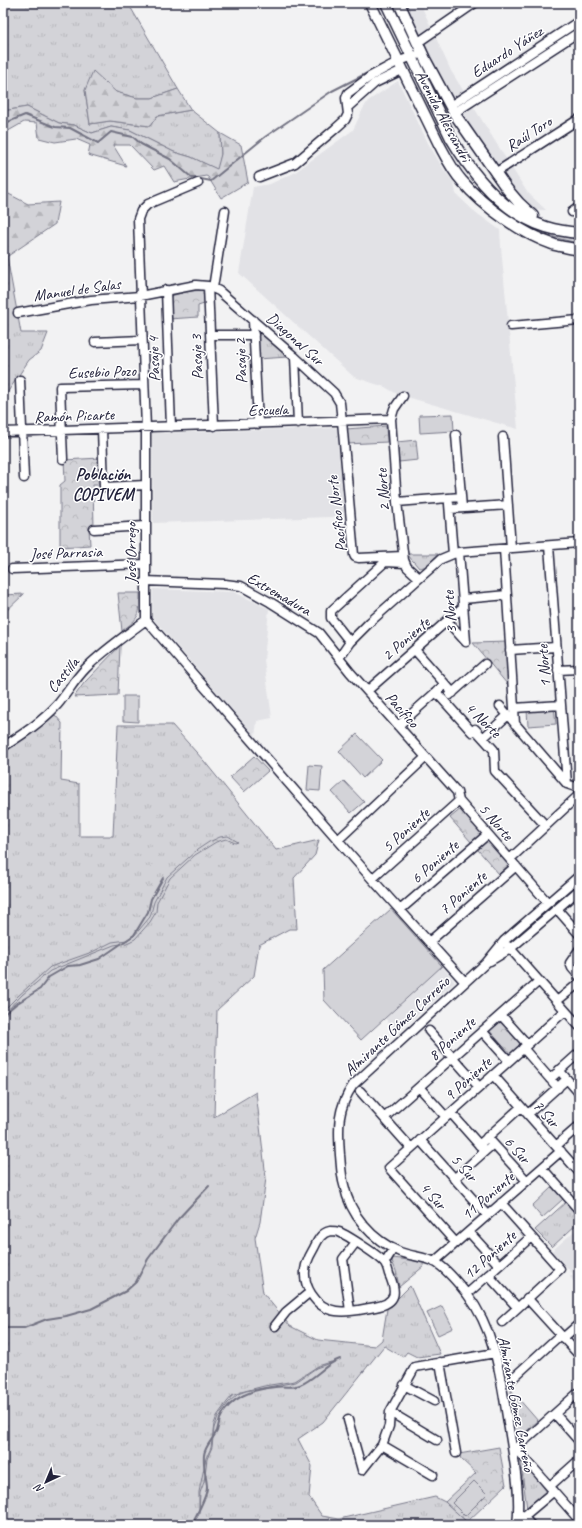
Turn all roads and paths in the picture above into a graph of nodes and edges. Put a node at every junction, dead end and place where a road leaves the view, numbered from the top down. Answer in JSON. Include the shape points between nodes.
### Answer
{"nodes":[{"id":1,"x":370,"y":3,"type":"edge"},
{"id":2,"x":386,"y":3,"type":"edge"},
{"id":3,"x":399,"y":3,"type":"edge"},
{"id":4,"x":475,"y":3,"type":"edge"},
{"id":5,"x":579,"y":21,"type":"edge"},
{"id":6,"x":579,"y":32,"type":"edge"},
{"id":7,"x":417,"y":43,"type":"junction"},
{"id":8,"x":412,"y":56,"type":"junction"},
{"id":9,"x":425,"y":59,"type":"junction"},
{"id":10,"x":401,"y":66,"type":"junction"},
{"id":11,"x":452,"y":110,"type":"junction"},
{"id":12,"x":579,"y":119,"type":"edge"},
{"id":13,"x":481,"y":153,"type":"junction"},
{"id":14,"x":450,"y":165,"type":"junction"},
{"id":15,"x":495,"y":173,"type":"junction"},
{"id":16,"x":259,"y":177,"type":"dead end"},
{"id":17,"x":481,"y":181,"type":"junction"},
{"id":18,"x":198,"y":182,"type":"dead end"},
{"id":19,"x":579,"y":207,"type":"edge"},
{"id":20,"x":225,"y":211,"type":"dead end"},
{"id":21,"x":575,"y":213,"type":"edge"},
{"id":22,"x":545,"y":227,"type":"junction"},
{"id":23,"x":579,"y":234,"type":"edge"},
{"id":24,"x":579,"y":250,"type":"edge"},
{"id":25,"x":211,"y":287,"type":"junction"},
{"id":26,"x":166,"y":290,"type":"junction"},
{"id":27,"x":140,"y":296,"type":"junction"},
{"id":28,"x":18,"y":313,"type":"dead end"},
{"id":29,"x":253,"y":320,"type":"junction"},
{"id":30,"x":579,"y":320,"type":"edge"},
{"id":31,"x":512,"y":326,"type":"dead end"},
{"id":32,"x":211,"y":335,"type":"junction"},
{"id":33,"x":254,"y":335,"type":"junction"},
{"id":34,"x":142,"y":340,"type":"junction"},
{"id":35,"x":95,"y":342,"type":"dead end"},
{"id":36,"x":295,"y":357,"type":"junction"},
{"id":37,"x":20,"y":380,"type":"dead end"},
{"id":38,"x":144,"y":385,"type":"junction"},
{"id":39,"x":403,"y":396,"type":"dead end"},
{"id":40,"x":391,"y":419,"type":"junction"},
{"id":41,"x":342,"y":421,"type":"junction"},
{"id":42,"x":298,"y":423,"type":"junction"},
{"id":43,"x":258,"y":424,"type":"junction"},
{"id":44,"x":214,"y":426,"type":"junction"},
{"id":45,"x":171,"y":427,"type":"junction"},
{"id":46,"x":146,"y":428,"type":"junction"},
{"id":47,"x":102,"y":430,"type":"junction"},
{"id":48,"x":62,"y":431,"type":"junction"},
{"id":49,"x":3,"y":432,"type":"edge"},
{"id":50,"x":22,"y":432,"type":"junction"},
{"id":51,"x":456,"y":435,"type":"dead end"},
{"id":52,"x":503,"y":437,"type":"dead end"},
{"id":53,"x":63,"y":459,"type":"dead end"},
{"id":54,"x":24,"y":478,"type":"dead end"},
{"id":55,"x":146,"y":485,"type":"junction"},
{"id":56,"x":461,"y":497,"type":"junction"},
{"id":57,"x":449,"y":498,"type":"junction"},
{"id":58,"x":397,"y":502,"type":"junction"},
{"id":59,"x":508,"y":505,"type":"junction"},
{"id":60,"x":462,"y":508,"type":"junction"},
{"id":61,"x":450,"y":509,"type":"junction"},
{"id":62,"x":145,"y":526,"type":"junction"},
{"id":63,"x":94,"y":529,"type":"dead end"},
{"id":64,"x":579,"y":543,"type":"edge"},
{"id":65,"x":548,"y":546,"type":"junction"},
{"id":66,"x":508,"y":549,"type":"junction"},
{"id":67,"x":456,"y":553,"type":"junction"},
{"id":68,"x":404,"y":560,"type":"junction"},
{"id":69,"x":145,"y":564,"type":"junction"},
{"id":70,"x":12,"y":569,"type":"dead end"},
{"id":71,"x":419,"y":578,"type":"junction"},
{"id":72,"x":145,"y":582,"type":"junction"},
{"id":73,"x":507,"y":595,"type":"junction"},
{"id":74,"x":463,"y":603,"type":"junction"},
{"id":75,"x":146,"y":620,"type":"junction"},
{"id":76,"x":447,"y":621,"type":"junction"},
{"id":77,"x":350,"y":642,"type":"junction"},
{"id":78,"x":556,"y":647,"type":"junction"},
{"id":79,"x":415,"y":650,"type":"junction"},
{"id":80,"x":510,"y":650,"type":"junction"},
{"id":81,"x":339,"y":658,"type":"junction"},
{"id":82,"x":485,"y":664,"type":"dead end"},
{"id":83,"x":579,"y":669,"type":"edge"},
{"id":84,"x":558,"y":670,"type":"junction"},
{"id":85,"x":445,"y":684,"type":"junction"},
{"id":86,"x":367,"y":691,"type":"junction"},
{"id":87,"x":436,"y":692,"type":"junction"},
{"id":88,"x":453,"y":693,"type":"junction"},
{"id":89,"x":444,"y":701,"type":"junction"},
{"id":90,"x":561,"y":705,"type":"junction"},
{"id":91,"x":500,"y":706,"type":"dead end"},
{"id":92,"x":514,"y":708,"type":"junction"},
{"id":93,"x":508,"y":716,"type":"junction"},
{"id":94,"x":515,"y":724,"type":"junction"},
{"id":95,"x":398,"y":726,"type":"junction"},
{"id":96,"x":483,"y":738,"type":"junction"},
{"id":97,"x":3,"y":747,"type":"edge"},
{"id":98,"x":426,"y":757,"type":"junction"},
{"id":99,"x":567,"y":784,"type":"junction"},
{"id":100,"x":579,"y":788,"type":"edge"},
{"id":101,"x":579,"y":795,"type":"edge"},
{"id":102,"x":459,"y":801,"type":"junction"},
{"id":103,"x":546,"y":826,"type":"junction"},
{"id":104,"x":488,"y":834,"type":"junction"},
{"id":105,"x":338,"y":840,"type":"junction"},
{"id":106,"x":510,"y":859,"type":"junction"},
{"id":107,"x":516,"y":866,"type":"junction"},
{"id":108,"x":579,"y":876,"type":"edge"},
{"id":109,"x":372,"y":879,"type":"junction"},
{"id":110,"x":579,"y":890,"type":"edge"},
{"id":111,"x":548,"y":902,"type":"junction"},
{"id":112,"x":557,"y":909,"type":"junction"},
{"id":113,"x":400,"y":910,"type":"junction"},
{"id":114,"x":579,"y":934,"type":"edge"},
{"id":115,"x":504,"y":941,"type":"junction"},
{"id":116,"x":429,"y":942,"type":"junction"},
{"id":117,"x":510,"y":949,"type":"junction"},
{"id":118,"x":579,"y":950,"type":"edge"},
{"id":119,"x":486,"y":963,"type":"junction"},
{"id":120,"x":579,"y":976,"type":"edge"},
{"id":121,"x":539,"y":981,"type":"junction"},
{"id":122,"x":465,"y":982,"type":"junction"},
{"id":123,"x":579,"y":983,"type":"edge"},
{"id":124,"x":557,"y":1001,"type":"junction"},
{"id":125,"x":565,"y":1011,"type":"junction"},
{"id":126,"x":501,"y":1014,"type":"junction"},
{"id":127,"x":579,"y":1026,"type":"edge"},
{"id":128,"x":482,"y":1031,"type":"junction"},
{"id":129,"x":429,"y":1032,"type":"dead end"},
{"id":130,"x":525,"y":1046,"type":"junction"},
{"id":131,"x":579,"y":1053,"type":"edge"},
{"id":132,"x":452,"y":1058,"type":"junction"},
{"id":133,"x":509,"y":1061,"type":"junction"},
{"id":134,"x":559,"y":1070,"type":"junction"},
{"id":135,"x":493,"y":1075,"type":"junction"},
{"id":136,"x":550,"y":1079,"type":"junction"},
{"id":137,"x":567,"y":1079,"type":"junction"},
{"id":138,"x":419,"y":1087,"type":"junction"},
{"id":139,"x":479,"y":1088,"type":"junction"},
{"id":140,"x":558,"y":1088,"type":"junction"},
{"id":141,"x":360,"y":1091,"type":"dead end"},
{"id":142,"x":579,"y":1092,"type":"edge"},
{"id":143,"x":521,"y":1107,"type":"junction"},
{"id":144,"x":528,"y":1114,"type":"junction"},
{"id":145,"x":448,"y":1115,"type":"junction"},
{"id":146,"x":384,"y":1118,"type":"junction"},
{"id":147,"x":579,"y":1126,"type":"edge"},
{"id":148,"x":487,"y":1137,"type":"junction"},
{"id":149,"x":420,"y":1140,"type":"junction"},
{"id":150,"x":494,"y":1144,"type":"junction"},
{"id":151,"x":479,"y":1145,"type":"junction"},
{"id":152,"x":411,"y":1148,"type":"junction"},
{"id":153,"x":558,"y":1149,"type":"junction"},
{"id":154,"x":485,"y":1152,"type":"junction"},
{"id":155,"x":389,"y":1168,"type":"joint"},
{"id":156,"x":542,"y":1168,"type":"junction"},
{"id":157,"x":579,"y":1172,"type":"edge"},
{"id":158,"x":454,"y":1179,"type":"junction"},
{"id":159,"x":526,"y":1181,"type":"junction"},
{"id":160,"x":501,"y":1203,"type":"junction"},
{"id":161,"x":579,"y":1210,"type":"edge"},
{"id":162,"x":487,"y":1215,"type":"junction"},
{"id":163,"x":469,"y":1232,"type":"junction"},
{"id":164,"x":531,"y":1237,"type":"junction"},
{"id":165,"x":356,"y":1242,"type":"junction"},
{"id":166,"x":456,"y":1243,"type":"junction"},
{"id":167,"x":393,"y":1249,"type":"junction"},
{"id":168,"x":384,"y":1262,"type":"junction"},
{"id":169,"x":434,"y":1262,"type":"junction"},
{"id":170,"x":499,"y":1265,"type":"junction"},
{"id":171,"x":488,"y":1275,"type":"junction"},
{"id":172,"x":310,"y":1292,"type":"junction"},
{"id":173,"x":467,"y":1294,"type":"junction"},
{"id":174,"x":528,"y":1298,"type":"junction"},
{"id":175,"x":517,"y":1308,"type":"junction"},
{"id":176,"x":350,"y":1311,"type":"junction"},
{"id":177,"x":502,"y":1322,"type":"dead end"},
{"id":178,"x":579,"y":1324,"type":"edge"},
{"id":179,"x":275,"y":1326,"type":"dead end"},
{"id":180,"x":562,"y":1336,"type":"junction"},
{"id":181,"x":495,"y":1353,"type":"junction"},
{"id":182,"x":579,"y":1356,"type":"edge"},
{"id":183,"x":440,"y":1362,"type":"junction"},
{"id":184,"x":513,"y":1378,"type":"dead end"},
{"id":185,"x":404,"y":1385,"type":"junction"},
{"id":186,"x":579,"y":1392,"type":"edge"},
{"id":187,"x":434,"y":1401,"type":"dead end"},
{"id":188,"x":390,"y":1412,"type":"junction"},
{"id":189,"x":555,"y":1414,"type":"junction"},
{"id":190,"x":348,"y":1420,"type":"dead end"},
{"id":191,"x":437,"y":1440,"type":"dead end"},
{"id":192,"x":579,"y":1441,"type":"edge"},
{"id":193,"x":382,"y":1445,"type":"junction"},
{"id":194,"x":514,"y":1450,"type":"junction"},
{"id":195,"x":456,"y":1453,"type":"dead end"},
{"id":196,"x":579,"y":1460,"type":"edge"},
{"id":197,"x":433,"y":1475,"type":"dead end"},
{"id":198,"x":552,"y":1489,"type":"junction"},
{"id":199,"x":521,"y":1514,"type":"junction"},
{"id":200,"x":579,"y":1520,"type":"edge"},
{"id":201,"x":517,"y":1525,"type":"edge"},
{"id":202,"x":530,"y":1525,"type":"edge"}],
"edges":[{"from":1,"to":10,"type":"main road","name":"Avenida Alessandri"},
{"from":2,"to":8,"type":"main road","name":"Avenida Alessandri"},
{"from":3,"to":7,"type":"main road","name":"Avenida Alessandri"},
{"from":4,"to":7,"type":"street"},
{"from":5,"to":11,"type":"street","name":"Eduardo Yáñez"},
{"from":6,"to":11,"type":"street","name":"Eduardo Yáñez"},
{"from":7,"to":9,"type":"main road","name":"Avenida Alessandri"},
{"from":8,"to":9,"type":"street","via":[[418,55]]},
{"from":8,"to":10,"type":"street"},
{"from":8,"to":17,"type":"main road","name":"Avenida Alessandri","via":[[451,138],[463,159]]},
{"from":9,"to":11,"type":"main road","name":"Avenida Alessandri"},
{"from":10,"to":14,"type":"main road","name":"Avenida Alessandri"},
{"from":10,"to":16,"type":"street","via":[[371,76],[348,93],[348,114],[345,120],[295,163]]},
{"from":11,"to":13,"type":"main road","name":"Avenida Alessandri"},
{"from":12,"to":15,"type":"street","name":"Raúl Toro"},
{"from":13,"to":15,"type":"main road","name":"Avenida Alessandri"},
{"from":13,"to":17,"type":"main road","via":[[486,176]]},
{"from":14,"to":17,"type":"main road","via":[[471,184]]},
{"from":14,"to":24,"type":"main road","name":"Avenida Alessandri","via":[[462,181],[503,218],[543,240]]},
{"from":15,"to":22,"type":"main road","name":"Avenida Alessandri","via":[[519,203]]},
{"from":17,"to":22,"type":"main road","name":"Avenida Alessandri","via":[[509,206]]},
{"from":18,"to":27,"type":"street","name":"José Orrego","via":[[148,204],[138,215]]},
{"from":19,"to":21,"type":"street"},
{"from":20,"to":25,"type":"street"},
{"from":22,"to":23,"type":"main road","name":"Avenida Alessandri"},
{"from":25,"to":26,"type":"street","via":[[196,285]]},
{"from":25,"to":29,"type":"street","name":"Diagonal Sur"},
{"from":25,"to":32,"type":"street","name":"Pasaje 3"},
{"from":26,"to":27,"type":"street"},
{"from":26,"to":45,"type":"street","name":"Pasaje 4"},
{"from":27,"to":28,"type":"street","name":"Manuel de Salas","via":[[91,300]]},
{"from":27,"to":34,"type":"street","name":"José Orrego"},
{"from":29,"to":33,"type":"street","name":"Pasaje 2"},
{"from":29,"to":36,"type":"street","name":"Diagonal Sur"},
{"from":30,"to":31,"type":"street"},
{"from":32,"to":33,"type":"street"},
{"from":32,"to":44,"type":"street","name":"Pasaje 3"},
{"from":33,"to":43,"type":"street","name":"Pasaje 2"},
{"from":34,"to":35,"type":"street"},
{"from":34,"to":38,"type":"street","name":"José Orrego"},
{"from":36,"to":41,"type":"street","name":"Diagonal Sur","via":[[337,396]]},
{"from":36,"to":42,"type":"street"},
{"from":37,"to":50,"type":"street"},
{"from":38,"to":46,"type":"street","name":"José Orrego"},
{"from":38,"to":48,"type":"street","name":"Eusebio Pozo","via":[[60,387]]},
{"from":39,"to":40,"type":"street","name":"2 Norte"},
{"from":40,"to":41,"type":"street","name":"Escuela"},
{"from":40,"to":58,"type":"street","name":"2 Norte"},
{"from":41,"to":42,"type":"street","name":"Escuela"},
{"from":41,"to":68,"type":"street","name":"Pacífico Norte","via":[[354,555],[359,558]]},
{"from":42,"to":43,"type":"street","name":"Escuela"},
{"from":43,"to":44,"type":"street","name":"Escuela"},
{"from":44,"to":45,"type":"street","name":"Escuela"},
{"from":45,"to":46,"type":"street","name":"Escuela"},
{"from":46,"to":47,"type":"street","name":"Ramón Picarte"},
{"from":46,"to":55,"type":"street","name":"José Orrego"},
{"from":47,"to":48,"type":"street","name":"Ramón Picarte"},
{"from":47,"to":55,"type":"street","via":[[104,487]]},
{"from":48,"to":50,"type":"street","name":"Ramón Picarte"},
{"from":48,"to":53,"type":"street"},
{"from":49,"to":50,"type":"street","name":"Ramón Picarte"},
{"from":50,"to":54,"type":"street"},
{"from":51,"to":56,"type":"street"},
{"from":52,"to":59,"type":"street"},
{"from":55,"to":62,"type":"street","name":"José Orrego"},
{"from":56,"to":57,"type":"street"},
{"from":56,"to":60,"type":"street"},
{"from":57,"to":58,"type":"street"},
{"from":57,"to":61,"type":"street","name":"3 Norte"},
{"from":58,"to":68,"type":"street","name":"2 Norte"},
{"from":59,"to":60,"type":"street"},
{"from":59,"to":66,"type":"street"},
{"from":60,"to":61,"type":"street"},
{"from":61,"to":67,"type":"street","name":"3 Norte"},
{"from":62,"to":63,"type":"street"},
{"from":62,"to":69,"type":"street","name":"José Orrego"},
{"from":64,"to":65,"type":"street"},
{"from":65,"to":66,"type":"street"},
{"from":65,"to":78,"type":"street","name":"1 Norte"},
{"from":66,"to":67,"type":"street"},
{"from":66,"to":73,"type":"street"},
{"from":67,"to":71,"type":"street","via":[[441,560]]},
{"from":67,"to":74,"type":"street","name":"3 Norte"},
{"from":68,"to":71,"type":"street"},
{"from":68,"to":77,"type":"street","via":[[385,562],[331,611],[331,618]]},
{"from":69,"to":70,"type":"street","name":"José Parrasia"},
{"from":69,"to":72,"type":"street","name":"José Orrego"},
{"from":71,"to":77,"type":"street"},
{"from":72,"to":75,"type":"street","name":"José Orrego"},
{"from":72,"to":81,"type":"street","name":"Extremadura","via":[[225,584],[245,588],[319,633]]},
{"from":73,"to":74,"type":"street"},
{"from":73,"to":80,"type":"street"},
{"from":74,"to":76,"type":"street","name":"2 Poniente"},
{"from":74,"to":76,"type":"street","name":"3 Norte","via":[[466,642]]},
{"from":75,"to":97,"type":"street","name":"Castilla","via":[[85,668],[44,719]]},
{"from":75,"to":105,"type":"street"},
{"from":76,"to":79,"type":"street","name":"2 Poniente"},
{"from":77,"to":81,"type":"street"},
{"from":78,"to":80,"type":"street"},
{"from":78,"to":84,"type":"street","name":"1 Norte"},
{"from":79,"to":85,"type":"street","name":"4 Norte"},
{"from":79,"to":86,"type":"street","name":"2 Poniente"},
{"from":80,"to":92,"type":"street"},
{"from":81,"to":86,"type":"street","name":"Pacífico"},
{"from":82,"to":88,"type":"street"},
{"from":83,"to":84,"type":"street"},
{"from":84,"to":90,"type":"street","name":"1 Norte"},
{"from":85,"to":87,"type":"street"},
{"from":85,"to":88,"type":"street","name":"4 Norte"},
{"from":86,"to":95,"type":"street","name":"Pacífico"},
{"from":87,"to":89,"type":"street","name":"4 Norte"},
{"from":87,"to":95,"type":"street"},
{"from":88,"to":89,"type":"street"},
{"from":89,"to":96,"type":"street","name":"4 Norte","via":[[472,732],[475,729]]},
{"from":90,"to":92,"type":"street"},
{"from":90,"to":99,"type":"street","name":"1 Norte"},
{"from":91,"to":93,"type":"street"},
{"from":92,"to":94,"type":"street"},
{"from":93,"to":94,"type":"street"},
{"from":93,"to":96,"type":"street"},
{"from":94,"to":99,"type":"street"},
{"from":95,"to":98,"type":"street","name":"Pacífico"},
{"from":96,"to":103,"type":"street","name":"4 Norte","via":[[494,750],[495,771]]},
{"from":98,"to":102,"type":"street","name":"5 Norte","via":[[457,792]]},
{"from":98,"to":105,"type":"street"},
{"from":99,"to":100,"type":"street"},
{"from":101,"to":103,"type":"street"},
{"from":102,"to":104,"type":"street","name":"5 Norte"},
{"from":102,"to":109,"type":"street","name":"5 Poniente"},
{"from":103,"to":106,"type":"street"},
{"from":104,"to":106,"type":"street","name":"5 Norte"},
{"from":104,"to":113,"type":"street","name":"6 Poniente"},
{"from":105,"to":109,"type":"street"},
{"from":106,"to":107,"type":"street","name":"5 Norte"},
{"from":107,"to":111,"type":"street","name":"5 Norte"},
{"from":107,"to":116,"type":"street","name":"7 Poniente"},
{"from":108,"to":111,"type":"street","name":"Almirante Gómez Carreño"},
{"from":109,"to":113,"type":"street"},
{"from":110,"to":112,"type":"street","name":"Almirante Gómez Carreño"},
{"from":111,"to":115,"type":"street","name":"Almirante Gómez Carreño"},
{"from":112,"to":114,"type":"street"},
{"from":112,"to":117,"type":"street","name":"Almirante Gómez Carreño"},
{"from":113,"to":116,"type":"street"},
{"from":115,"to":117,"type":"street"},
{"from":115,"to":119,"type":"street","name":"Almirante Gómez Carreño"},
{"from":116,"to":122,"type":"street"},
{"from":117,"to":119,"type":"street","name":"Almirante Gómez Carreño"},
{"from":117,"to":121,"type":"street"},
{"from":118,"to":120,"type":"street","via":[[570,963]]},
{"from":119,"to":122,"type":"street","name":"Almirante Gómez Carreño"},
{"from":121,"to":124,"type":"street"},
{"from":121,"to":126,"type":"street","name":"8 Poniente"},
{"from":122,"to":167,"type":"street","name":"Almirante Gómez Carreño","via":[[353,1085],[342,1107],[338,1130],[345,1191],[363,1225]]},
{"from":123,"to":124,"type":"street"},
{"from":124,"to":125,"type":"street"},
{"from":125,"to":127,"type":"street"},
{"from":125,"to":130,"type":"street","name":"9 Poniente"},
{"from":126,"to":128,"type":"street","name":"8 Poniente"},
{"from":126,"to":130,"type":"street"},
{"from":128,"to":132,"type":"street","name":"8 Poniente"},
{"from":128,"to":133,"type":"street"},
{"from":129,"to":132,"type":"street"},
{"from":130,"to":133,"type":"street","name":"9 Poniente"},
{"from":130,"to":136,"type":"street"},
{"from":131,"to":134,"type":"street"},
{"from":132,"to":138,"type":"street","name":"8 Poniente"},
{"from":132,"to":139,"type":"street"},
{"from":133,"to":135,"type":"street","name":"9 Poniente"},
{"from":134,"to":136,"type":"street"},
{"from":134,"to":137,"type":"street"},
{"from":135,"to":139,"type":"street","name":"9 Poniente"},
{"from":135,"to":143,"type":"street","name":"7 Sur"},
{"from":136,"to":140,"type":"street"},
{"from":137,"to":140,"type":"street"},
{"from":137,"to":142,"type":"street"},
{"from":138,"to":145,"type":"street","name":"6 Sur"},
{"from":138,"to":146,"type":"street","name":"8 Poniente"},
{"from":139,"to":145,"type":"street","name":"9 Poniente"},
{"from":140,"to":144,"type":"street"},
{"from":141,"to":146,"type":"street"},
{"from":143,"to":144,"type":"street","name":"7 Sur"},
{"from":143,"to":148,"type":"street"},
{"from":144,"to":153,"type":"street","name":"7 Sur"},
{"from":145,"to":149,"type":"street","name":"9 Poniente"},
{"from":145,"to":151,"type":"street","name":"6 Sur"},
{"from":146,"to":152,"type":"street"},
{"from":147,"to":153,"type":"street","name":"11 Poniente"},
{"from":148,"to":150,"type":"street","name":"6 Sur"},
{"from":148,"to":151,"type":"street"},
{"from":149,"to":152,"type":"street","name":"9 Poniente"},
{"from":149,"to":158,"type":"street","name":"5 Sur"},
{"from":150,"to":154,"type":"street"},
{"from":150,"to":159,"type":"street","name":"6 Sur"},
{"from":151,"to":154,"type":"street","name":"6 Sur"},
{"from":152,"to":155,"type":"street","name":"9 Poniente"},
{"from":153,"to":156,"type":"street","name":"11 Poniente"},
{"from":153,"to":157,"type":"street","name":"7 Sur"},
{"from":154,"to":158,"type":"street"},
{"from":155,"to":166,"type":"street","name":"4 Sur"},
{"from":156,"to":159,"type":"street","name":"11 Poniente"},
{"from":156,"to":161,"type":"street","name":"6 Sur"},
{"from":158,"to":162,"type":"street","name":"5 Sur"},
{"from":159,"to":160,"type":"street","name":"11 Poniente"},
{"from":160,"to":162,"type":"street","name":"11 Poniente"},
{"from":160,"to":164,"type":"street"},
{"from":162,"to":163,"type":"street","name":"11 Poniente"},
{"from":163,"to":166,"type":"street","name":"11 Poniente"},
{"from":163,"to":170,"type":"street"},
{"from":164,"to":170,"type":"street","name":"12 Poniente"},
{"from":164,"to":174,"type":"street","via":[[560,1269]]},
{"from":165,"to":168,"type":"street"},
{"from":165,"to":172,"type":"street","via":[[336,1231],[322,1235],[306,1263],[306,1280]]},
{"from":165,"to":176,"type":"street","via":[[343,1259]]},
{"from":166,"to":169,"type":"street","name":"11 Poniente"},
{"from":167,"to":168,"type":"street"},
{"from":167,"to":169,"type":"street","name":"Almirante Gómez Carreño"},
{"from":168,"to":176,"type":"street","via":[[392,1281],[392,1299],[384,1305]]},
{"from":169,"to":173,"type":"street","name":"Almirante Gómez Carreño"},
{"from":170,"to":171,"type":"street","name":"12 Poniente"},
{"from":171,"to":173,"type":"street","name":"12 Poniente"},
{"from":171,"to":175,"type":"street"},
{"from":172,"to":176,"type":"street","via":[[325,1307],[336,1311]]},
{"from":172,"to":179,"type":"street","via":[[286,1312]]},
{"from":173,"to":181,"type":"street","name":"Almirante Gómez Carreño","via":[[484,1322]]},
{"from":174,"to":175,"type":"street"},
{"from":174,"to":180,"type":"street"},
{"from":175,"to":177,"type":"street"},
{"from":178,"to":180,"type":"street"},
{"from":180,"to":182,"type":"street"},
{"from":180,"to":184,"type":"street"},
{"from":181,"to":183,"type":"street"},
{"from":181,"to":194,"type":"street","name":"Almirante Gómez Carreño"},
{"from":183,"to":185,"type":"street","via":[[414,1367]]},
{"from":183,"to":195,"type":"street"},
{"from":185,"to":187,"type":"street"},
{"from":185,"to":188,"type":"street"},
{"from":186,"to":189,"type":"street"},
{"from":188,"to":191,"type":"street"},
{"from":188,"to":193,"type":"street","via":[[389,1426]]},
{"from":189,"to":192,"type":"street"},
{"from":189,"to":194,"type":"street"},
{"from":190,"to":193,"type":"street","via":[[362,1470]]},
{"from":193,"to":197,"type":"street"},
{"from":194,"to":198,"type":"street"},
{"from":194,"to":199,"type":"street","name":"Almirante Gómez Carreño"},
{"from":196,"to":198,"type":"street"},
{"from":198,"to":199,"type":"street"},
{"from":198,"to":200,"type":"street"},
{"from":199,"to":201,"type":"street","name":"Almirante Gómez Carreño"},
{"from":199,"to":202,"type":"street"}]}
